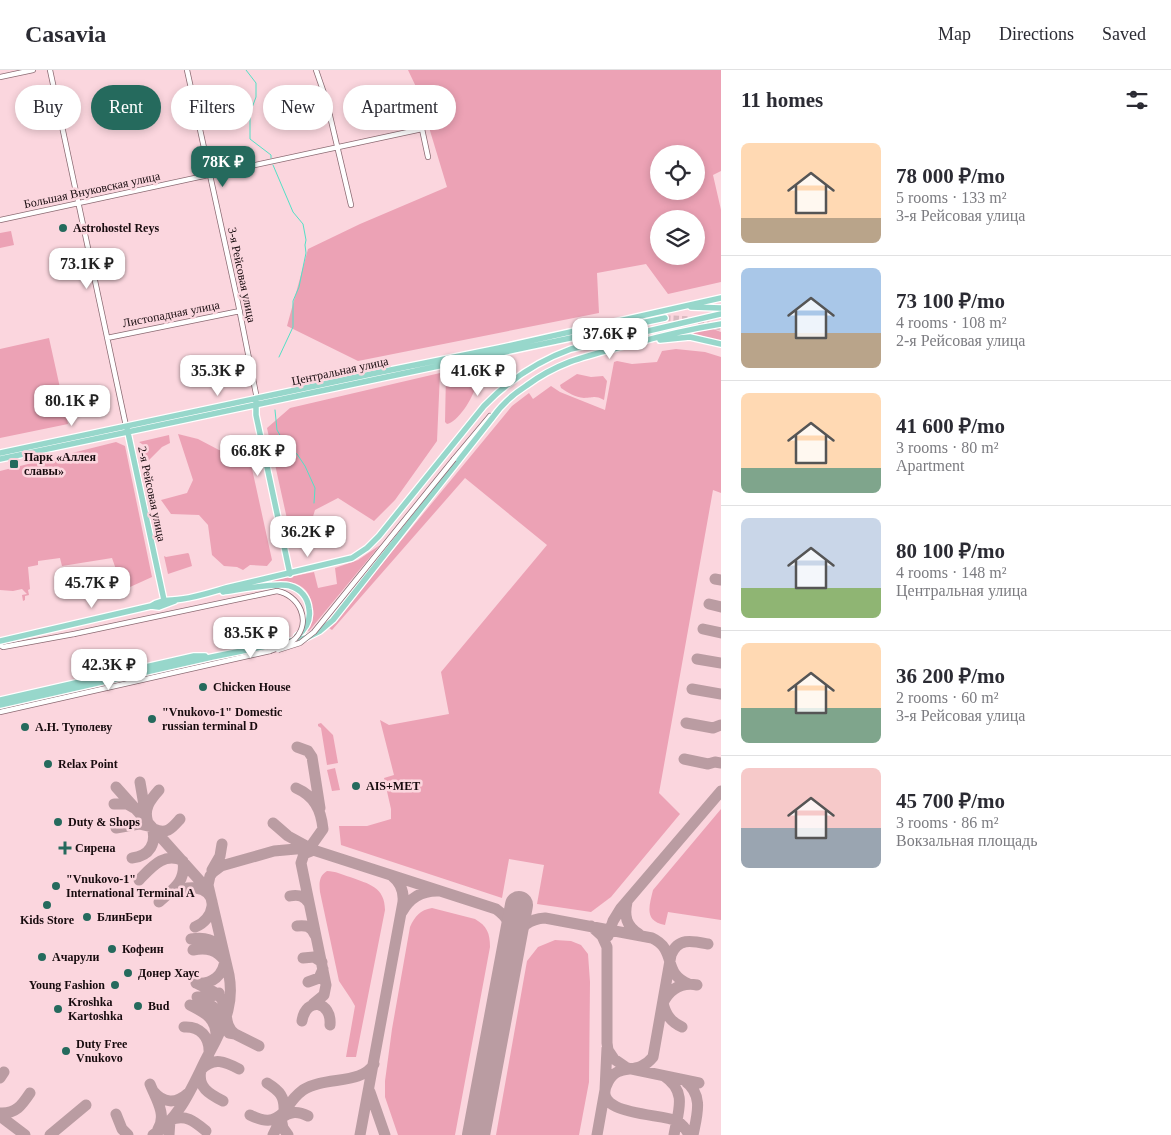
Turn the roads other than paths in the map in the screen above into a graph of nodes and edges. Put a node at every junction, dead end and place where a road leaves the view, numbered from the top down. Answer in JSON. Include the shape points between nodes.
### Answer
{"nodes":[{"id":1,"x":33,"y":70,"type":"edge"},
{"id":2,"x":50,"y":70,"type":"edge"},
{"id":3,"x":187,"y":70,"type":"edge"},
{"id":4,"x":316,"y":70,"type":"edge"},
{"id":5,"x":0,"y":77,"type":"edge"},
{"id":6,"x":337,"y":147,"type":"junction"},
{"id":7,"x":428,"y":157,"type":"dead end"},
{"id":8,"x":210,"y":174,"type":"junction"},
{"id":9,"x":78,"y":203,"type":"junction"},
{"id":10,"x":351,"y":205,"type":"dead end"},
{"id":11,"x":0,"y":220,"type":"edge"},
{"id":12,"x":721,"y":298,"type":"edge"},
{"id":13,"x":684,"y":307,"type":"junction"},
{"id":14,"x":721,"y":308,"type":"edge"},
{"id":15,"x":240,"y":311,"type":"junction"},
{"id":16,"x":721,"y":314,"type":"edge"},
{"id":17,"x":665,"y":318,"type":"tunnel mouth"},
{"id":18,"x":721,"y":324,"type":"edge"},
{"id":19,"x":107,"y":338,"type":"junction"},
{"id":20,"x":643,"y":341,"type":"junction"},
{"id":21,"x":721,"y":344,"type":"edge"},
{"id":22,"x":256,"y":402,"type":"junction"},
{"id":23,"x":502,"y":405,"type":"junction"},
{"id":24,"x":127,"y":429,"type":"junction"},
{"id":25,"x":0,"y":453,"type":"edge"},
{"id":26,"x":0,"y":459,"type":"edge"},
{"id":27,"x":290,"y":574,"type":"junction"},
{"id":28,"x":210,"y":593,"type":"junction"},
{"id":29,"x":181,"y":599,"type":"junction"},
{"id":30,"x":164,"y":600,"type":"junction"},
{"id":31,"x":151,"y":606,"type":"junction"},
{"id":32,"x":0,"y":641,"type":"edge"},
{"id":33,"x":292,"y":641,"type":"junction"},
{"id":34,"x":270,"y":651,"type":"junction"},
{"id":35,"x":212,"y":657,"type":"junction"},
{"id":36,"x":119,"y":673,"type":"junction"},
{"id":37,"x":114,"y":680,"type":"junction"},
{"id":38,"x":24,"y":694,"type":"junction"},
{"id":39,"x":0,"y":700,"type":"edge"},
{"id":40,"x":17,"y":701,"type":"junction"},
{"id":41,"x":0,"y":705,"type":"edge"},
{"id":42,"x":0,"y":712,"type":"edge"}],
"edges":[{"from":1,"to":5,"type":"street"},
{"from":2,"to":9,"type":"street","name":"2-я Рейсовая улица"},
{"from":3,"to":8,"type":"street","name":"3-я Рейсовая улица"},
{"from":4,"to":6,"type":"street"},
{"from":6,"to":7,"type":"street","name":"Большая Внуковская улица","via":[[422,128]]},
{"from":6,"to":8,"type":"street","name":"Большая Внуковская улица"},
{"from":6,"to":10,"type":"street"},
{"from":8,"to":9,"type":"street","name":"Большая Внуковская улица"},
{"from":8,"to":15,"type":"street","name":"3-я Рейсовая улица"},
{"from":9,"to":11,"type":"street","name":"Большая Внуковская улица"},
{"from":9,"to":19,"type":"street","name":"2-я Рейсовая улица"},
{"from":12,"to":13,"type":"main road"},
{"from":13,"to":14,"type":"main road"},
{"from":13,"to":22,"type":"main road","name":"Центральная улица"},
{"from":15,"to":19,"type":"street","name":"Листопадная улица"},
{"from":15,"to":22,"type":"street","name":"3-я Рейсовая улица"},
{"from":16,"to":27,"type":"main road","via":[[575,348],[531,368],[507,384],[484,406],[368,548],[348,560]]},
{"from":17,"to":22,"type":"main road","name":"Центральная улица"},
{"from":18,"to":20,"type":"main road"},
{"from":19,"to":24,"type":"street","name":"2-я Рейсовая улица"},
{"from":20,"to":21,"type":"main road","via":[[686,337]]},
{"from":20,"to":23,"type":"main road","via":[[556,366]]},
{"from":22,"to":24,"type":"main road","name":"Центральная улица"},
{"from":22,"to":27,"type":"main road","name":"3-я Рейсовая улица","via":[[256,415]]},
{"from":23,"to":33,"type":"main road","via":[[333,620],[317,633]]},
{"from":23,"to":34,"type":"street","bridge":true,"via":[[310,636],[294,646]]},
{"from":24,"to":25,"type":"main road","name":"Центральная улица"},
{"from":24,"to":26,"type":"main road","name":"Центральная улица"},
{"from":24,"to":30,"type":"main road","name":"2-я Рейсовая улица"},
{"from":27,"to":28,"type":"main road"},
{"from":28,"to":29,"type":"main road"},
{"from":28,"to":33,"type":"main road","via":[[286,585],[296,588],[306,599],[309,617],[305,628]]},
{"from":29,"to":30,"type":"main road"},
{"from":29,"to":31,"type":"main road","via":[[158,607]]},
{"from":30,"to":31,"type":"main road"},
{"from":31,"to":32,"type":"main road"},
{"from":32,"to":34,"type":"street","bridge":true,"via":[[3,647],[277,591],[295,600],[302,611],[303,622],[294,640]]},
{"from":33,"to":35,"type":"main road"},
{"from":34,"to":42,"type":"street"},
{"from":35,"to":36,"type":"main road","via":[[194,656]]},
{"from":35,"to":37,"type":"main road"},
{"from":36,"to":37,"type":"main road"},
{"from":36,"to":38,"type":"main road"},
{"from":37,"to":40,"type":"main road"},
{"from":38,"to":39,"type":"main road"},
{"from":38,"to":40,"type":"main road"},
{"from":40,"to":41,"type":"main road"}]}
